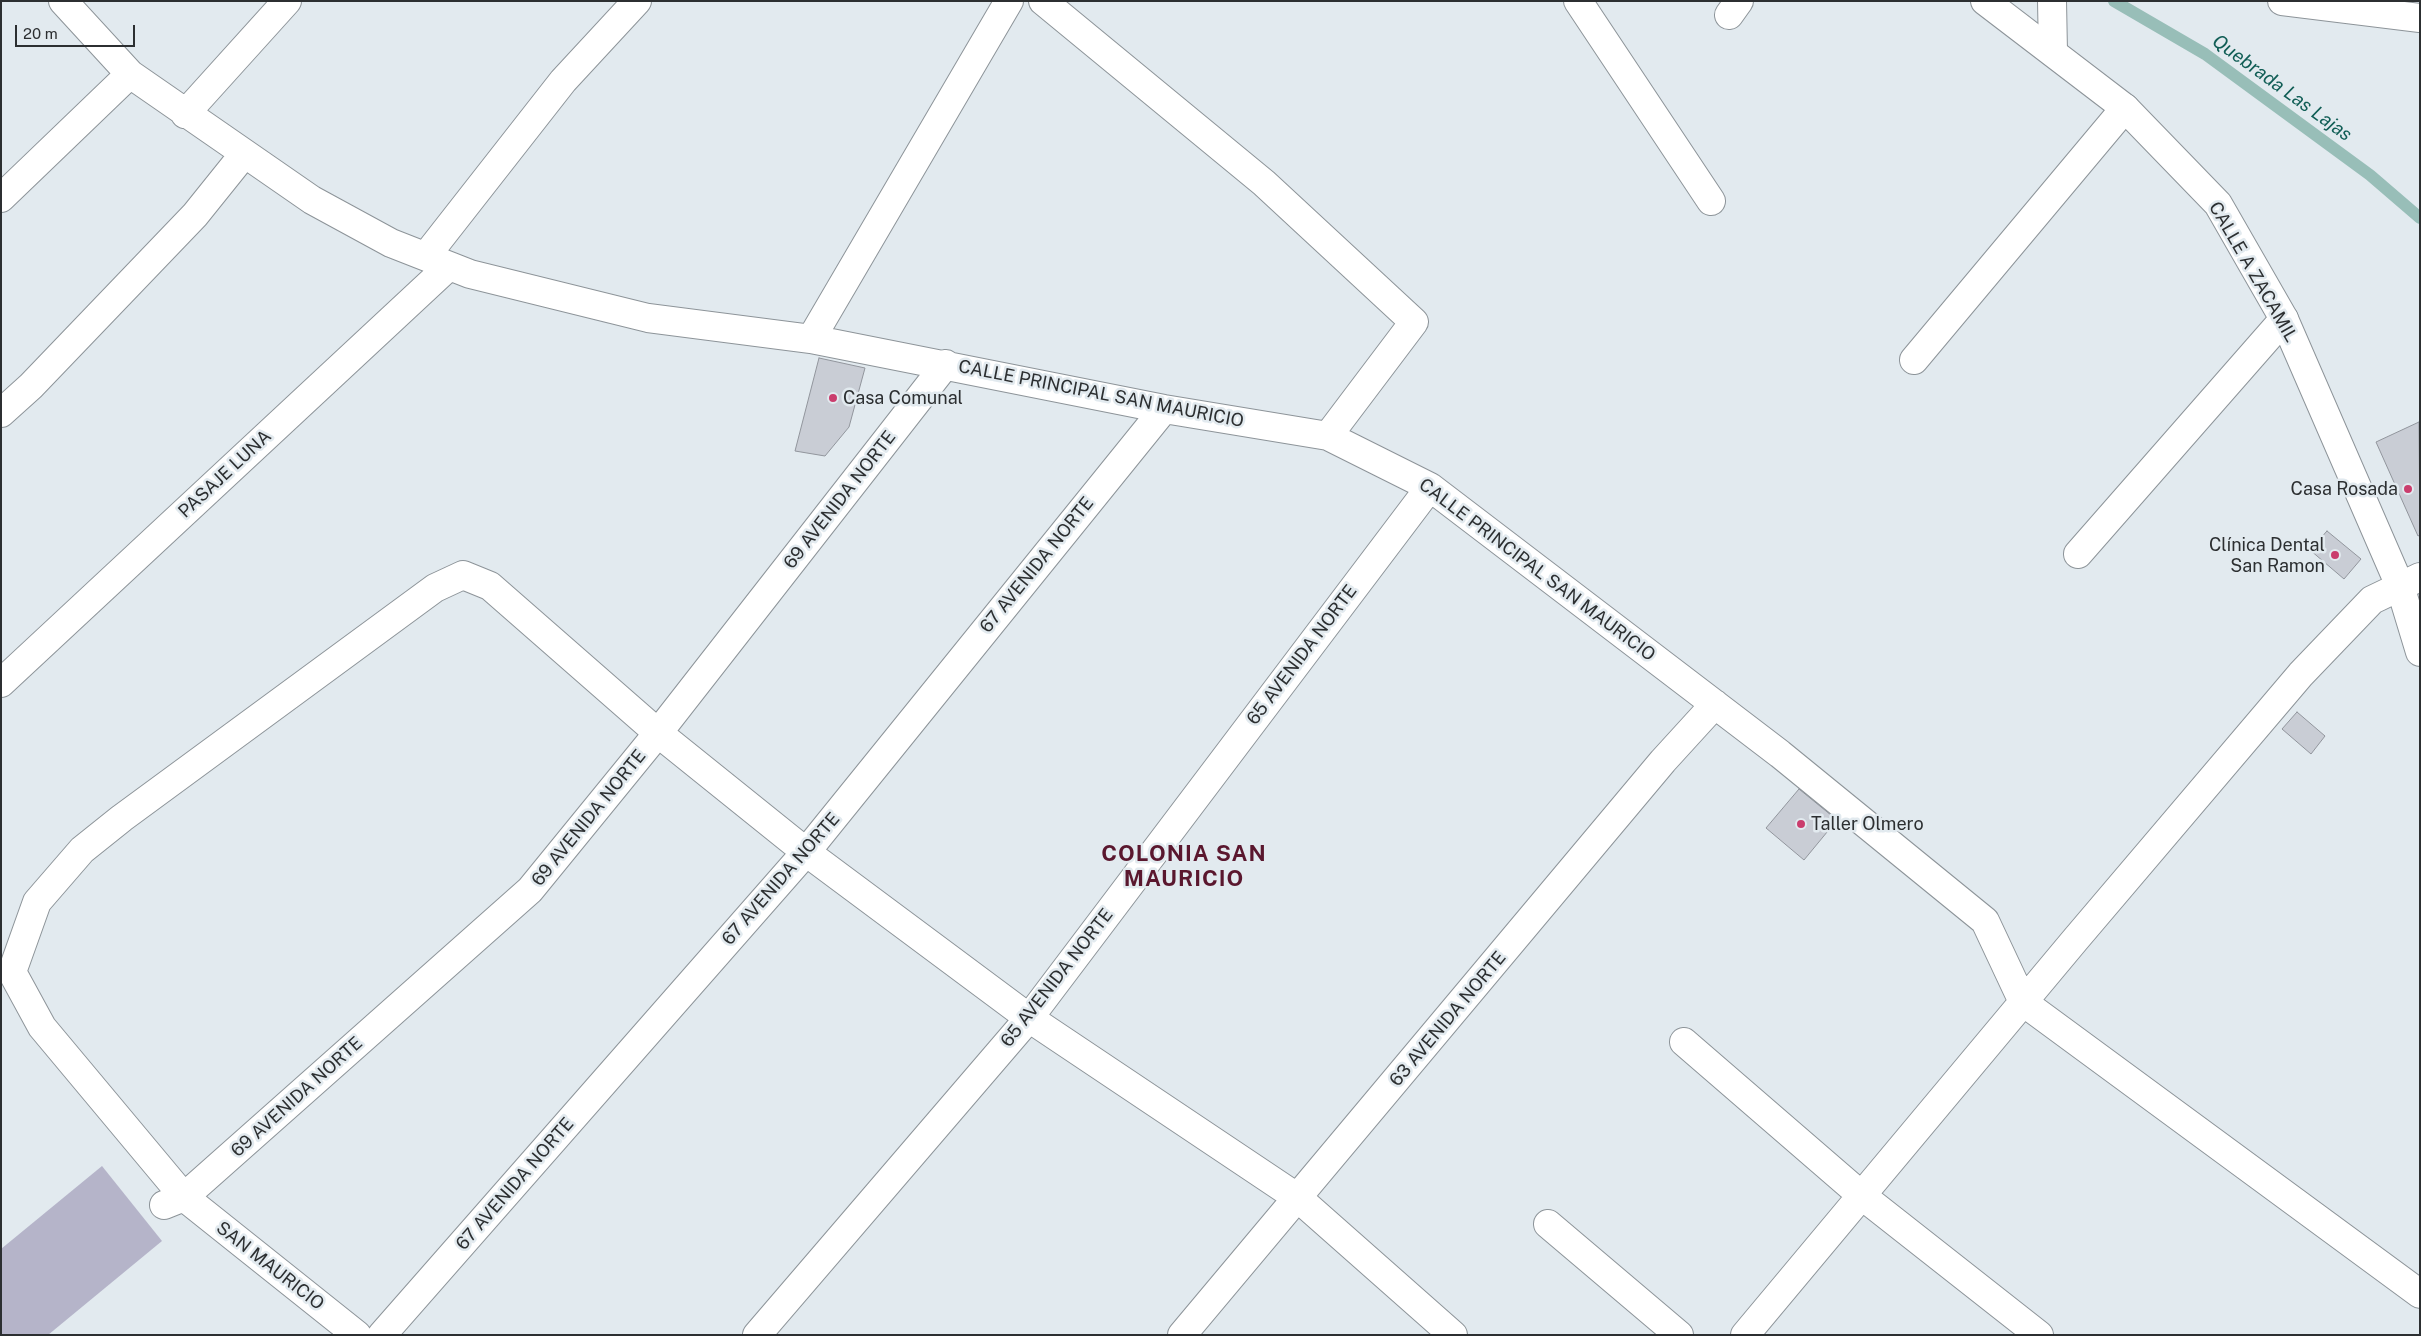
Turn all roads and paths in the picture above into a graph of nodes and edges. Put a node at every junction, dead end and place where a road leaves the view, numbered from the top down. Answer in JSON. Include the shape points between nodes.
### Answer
{"nodes":[{"id":1,"x":63,"y":1,"type":"edge"},
{"id":2,"x":287,"y":1,"type":"edge"},
{"id":3,"x":637,"y":1,"type":"edge"},
{"id":4,"x":1009,"y":1,"type":"edge"},
{"id":5,"x":1043,"y":1,"type":"edge"},
{"id":6,"x":1578,"y":1,"type":"edge"},
{"id":7,"x":1985,"y":1,"type":"edge"},
{"id":8,"x":2052,"y":1,"type":"edge"},
{"id":9,"x":2282,"y":1,"type":"edge"},
{"id":10,"x":2420,"y":18,"type":"edge"},
{"id":11,"x":2053,"y":52,"type":"junction"},
{"id":12,"x":130,"y":74,"type":"junction"},
{"id":13,"x":2125,"y":108,"type":"junction"},
{"id":14,"x":185,"y":114,"type":"junction"},
{"id":15,"x":244,"y":154,"type":"junction"},
{"id":16,"x":1,"y":198,"type":"edge"},
{"id":17,"x":1711,"y":201,"type":"dead end"},
{"id":18,"x":437,"y":261,"type":"junction"},
{"id":19,"x":2284,"y":319,"type":"junction"},
{"id":20,"x":811,"y":339,"type":"junction"},
{"id":21,"x":1914,"y":360,"type":"dead end"},
{"id":22,"x":946,"y":364,"type":"junction"},
{"id":23,"x":1164,"y":409,"type":"junction"},
{"id":24,"x":1,"y":413,"type":"edge"},
{"id":25,"x":1328,"y":436,"type":"junction"},
{"id":26,"x":1430,"y":487,"type":"junction"},
{"id":27,"x":2078,"y":554,"type":"dead end"},
{"id":28,"x":2410,"y":582,"type":"edge"},
{"id":29,"x":2420,"y":652,"type":"edge"},
{"id":30,"x":1,"y":683,"type":"edge"},
{"id":31,"x":1715,"y":704,"type":"junction"},
{"id":32,"x":658,"y":734,"type":"junction"},
{"id":33,"x":806,"y":852,"type":"junction"},
{"id":34,"x":6,"y":963,"type":"edge"},
{"id":35,"x":2023,"y":1002,"type":"junction"},
{"id":36,"x":1029,"y":1018,"type":"junction"},
{"id":37,"x":1684,"y":1042,"type":"dead end"},
{"id":38,"x":1861,"y":1195,"type":"junction"},
{"id":39,"x":1298,"y":1198,"type":"junction"},
{"id":40,"x":174,"y":1201,"type":"junction"},
{"id":41,"x":1548,"y":1224,"type":"dead end"},
{"id":42,"x":2420,"y":1294,"type":"edge"},
{"id":43,"x":357,"y":1335,"type":"edge"},
{"id":44,"x":382,"y":1335,"type":"edge"},
{"id":45,"x":757,"y":1335,"type":"edge"},
{"id":46,"x":1182,"y":1335,"type":"edge"},
{"id":47,"x":1453,"y":1335,"type":"edge"},
{"id":48,"x":1680,"y":1335,"type":"edge"},
{"id":49,"x":1745,"y":1335,"type":"edge"},
{"id":50,"x":2039,"y":1335,"type":"edge"}],
"edges":[{"from":1,"to":12,"type":"street","name":"CALLE PRINCIPAL SAN MAURICIO"},
{"from":2,"to":14,"type":"street"},
{"from":3,"to":18,"type":"street","name":"PASAJE LUNA","via":[[563,81]]},
{"from":4,"to":20,"type":"street"},
{"from":5,"to":25,"type":"street","via":[[1264,183],[1414,322]]},
{"from":6,"to":17,"type":"street"},
{"from":7,"to":11,"type":"street","name":"CALLE A ZACAMIL"},
{"from":8,"to":11,"type":"street"},
{"from":9,"to":10,"type":"street"},
{"from":11,"to":13,"type":"street","name":"CALLE A ZACAMIL"},
{"from":12,"to":14,"type":"street","name":"CALLE PRINCIPAL SAN MAURICIO"},
{"from":12,"to":16,"type":"street"},
{"from":13,"to":19,"type":"street","name":"CALLE A ZACAMIL","via":[[2218,204]]},
{"from":13,"to":21,"type":"street"},
{"from":14,"to":15,"type":"street","name":"CALLE PRINCIPAL SAN MAURICIO"},
{"from":15,"to":18,"type":"street","name":"CALLE PRINCIPAL SAN MAURICIO","via":[[312,200],[391,242]]},
{"from":15,"to":24,"type":"street","via":[[195,215],[31,386]]},
{"from":18,"to":20,"type":"street","name":"CALLE PRINCIPAL SAN MAURICIO","via":[[470,274],[648,318]]},
{"from":18,"to":30,"type":"street","name":"PASAJE LUNA"},
{"from":19,"to":27,"type":"street"},
{"from":19,"to":28,"type":"street","name":"CALLE A ZACAMIL"},
{"from":20,"to":22,"type":"street","name":"CALLE PRINCIPAL SAN MAURICIO"},
{"from":22,"to":23,"type":"street","name":"CALLE PRINCIPAL SAN MAURICIO"},
{"from":22,"to":32,"type":"street","name":"69 AVENIDA NORTE"},
{"from":23,"to":25,"type":"street","name":"CALLE PRINCIPAL SAN MAURICIO"},
{"from":23,"to":33,"type":"street","name":"67 AVENIDA NORTE"},
{"from":25,"to":26,"type":"street","name":"CALLE PRINCIPAL SAN MAURICIO"},
{"from":26,"to":31,"type":"street","name":"CALLE PRINCIPAL SAN MAURICIO"},
{"from":26,"to":36,"type":"street","name":"65 AVENIDA NORTE"},
{"from":28,"to":29,"type":"street","name":"CALLE A ZACAMIL"},
{"from":28,"to":35,"type":"street","via":[[2372,600],[2301,674]]},
{"from":31,"to":35,"type":"street","name":"CALLE PRINCIPAL SAN MAURICIO","via":[[1985,921]]},
{"from":31,"to":39,"type":"street","name":"63 AVENIDA NORTE","via":[[1663,760]]},
{"from":32,"to":33,"type":"street"},
{"from":32,"to":34,"type":"street","via":[[490,586],[464,576],[434,588],[82,850],[37,902]]},
{"from":32,"to":40,"type":"street","name":"69 AVENIDA NORTE","via":[[530,890]]},
{"from":33,"to":36,"type":"street"},
{"from":33,"to":44,"type":"street","name":"67 AVENIDA NORTE"},
{"from":34,"to":40,"type":"street","name":"SAN MAURICIO","via":[[42,1027]]},
{"from":35,"to":38,"type":"street"},
{"from":35,"to":42,"type":"street"},
{"from":36,"to":39,"type":"street"},
{"from":36,"to":45,"type":"street","name":"65 AVENIDA NORTE"},
{"from":37,"to":38,"type":"street"},
{"from":38,"to":49,"type":"street"},
{"from":38,"to":50,"type":"street"},
{"from":39,"to":46,"type":"street","name":"63 AVENIDA NORTE"},
{"from":39,"to":47,"type":"street"},
{"from":40,"to":43,"type":"street","name":"SAN MAURICIO"},
{"from":41,"to":48,"type":"street"}]}
